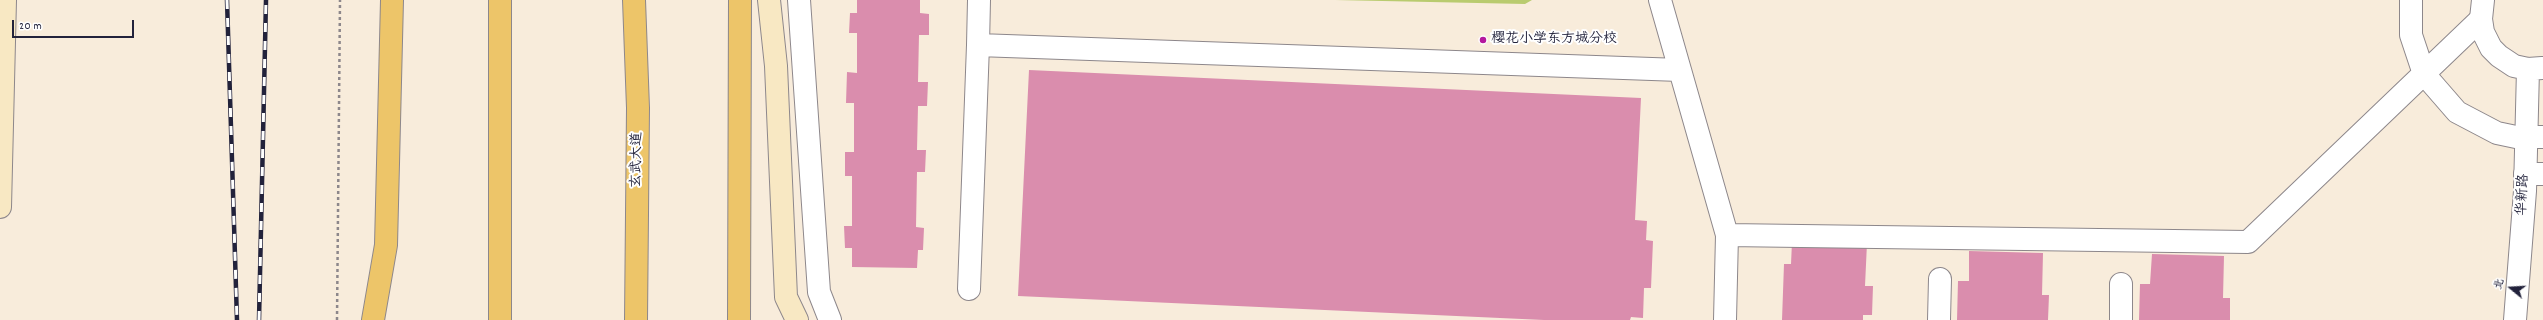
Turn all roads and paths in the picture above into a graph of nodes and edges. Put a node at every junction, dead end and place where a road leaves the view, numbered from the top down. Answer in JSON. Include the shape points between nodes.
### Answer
{"nodes":[{"id":1,"x":340,"y":0,"type":"edge"},
{"id":2,"x":392,"y":0,"type":"edge"},
{"id":3,"x":500,"y":0,"type":"edge"},
{"id":4,"x":634,"y":0,"type":"edge"},
{"id":5,"x":740,"y":0,"type":"edge"},
{"id":6,"x":769,"y":0,"type":"edge"},
{"id":7,"x":799,"y":0,"type":"edge"},
{"id":8,"x":979,"y":0,"type":"edge"},
{"id":9,"x":1660,"y":0,"type":"edge"},
{"id":10,"x":2411,"y":0,"type":"edge"},
{"id":11,"x":3,"y":2,"type":"edge"},
{"id":12,"x":2482,"y":10,"type":"edge"},
{"id":13,"x":978,"y":45,"type":"junction"},
{"id":14,"x":2535,"y":68,"type":"edge"},
{"id":15,"x":1680,"y":70,"type":"junction"},
{"id":16,"x":2424,"y":74,"type":"junction"},
{"id":17,"x":2534,"y":137,"type":"edge"},
{"id":18,"x":2534,"y":174,"type":"edge"},
{"id":19,"x":0,"y":206,"type":"edge"},
{"id":20,"x":1728,"y":235,"type":"junction"},
{"id":21,"x":1940,"y":279,"type":"dead end"},
{"id":22,"x":2121,"y":284,"type":"dead end"},
{"id":23,"x":969,"y":289,"type":"dead end"},
{"id":24,"x":337,"y":320,"type":"edge"},
{"id":25,"x":373,"y":320,"type":"edge"},
{"id":26,"x":500,"y":320,"type":"edge"},
{"id":27,"x":636,"y":320,"type":"edge"},
{"id":28,"x":739,"y":320,"type":"edge"},
{"id":29,"x":797,"y":320,"type":"edge"},
{"id":30,"x":830,"y":320,"type":"edge"},
{"id":31,"x":1725,"y":320,"type":"edge"},
{"id":32,"x":1939,"y":320,"type":"edge"},
{"id":33,"x":2121,"y":320,"type":"edge"},
{"id":34,"x":2515,"y":320,"type":"edge"}],
"edges":[{"from":1,"to":24,"type":"path"},
{"from":2,"to":25,"type":"main road","via":[[386,246]]},
{"from":3,"to":26,"type":"main road"},
{"from":4,"to":27,"type":"main road","name":"玄武大道","via":[[638,108]]},
{"from":5,"to":28,"type":"main road"},
{"from":6,"to":29,"type":"street","via":[[776,66],[786,297]]},
{"from":7,"to":30,"type":"street","via":[[819,292]]},
{"from":8,"to":13,"type":"street"},
{"from":9,"to":15,"type":"street"},
{"from":10,"to":16,"type":"street","via":[[2411,35]]},
{"from":11,"to":19,"type":"street"},
{"from":12,"to":14,"type":"street","via":[[2483,32],[2491,48],[2514,66]]},
{"from":12,"to":16,"type":"street"},
{"from":13,"to":15,"type":"street"},
{"from":13,"to":23,"type":"street"},
{"from":14,"to":17,"type":"street","name":"华新路"},
{"from":15,"to":20,"type":"street"},
{"from":16,"to":17,"type":"street","via":[[2457,112],[2497,133]]},
{"from":16,"to":20,"type":"street","via":[[2248,242]]},
{"from":17,"to":18,"type":"street","name":"华新路"},
{"from":18,"to":34,"type":"street","name":"华新路"},
{"from":20,"to":31,"type":"street"},
{"from":21,"to":32,"type":"street"},
{"from":22,"to":33,"type":"street"}]}
